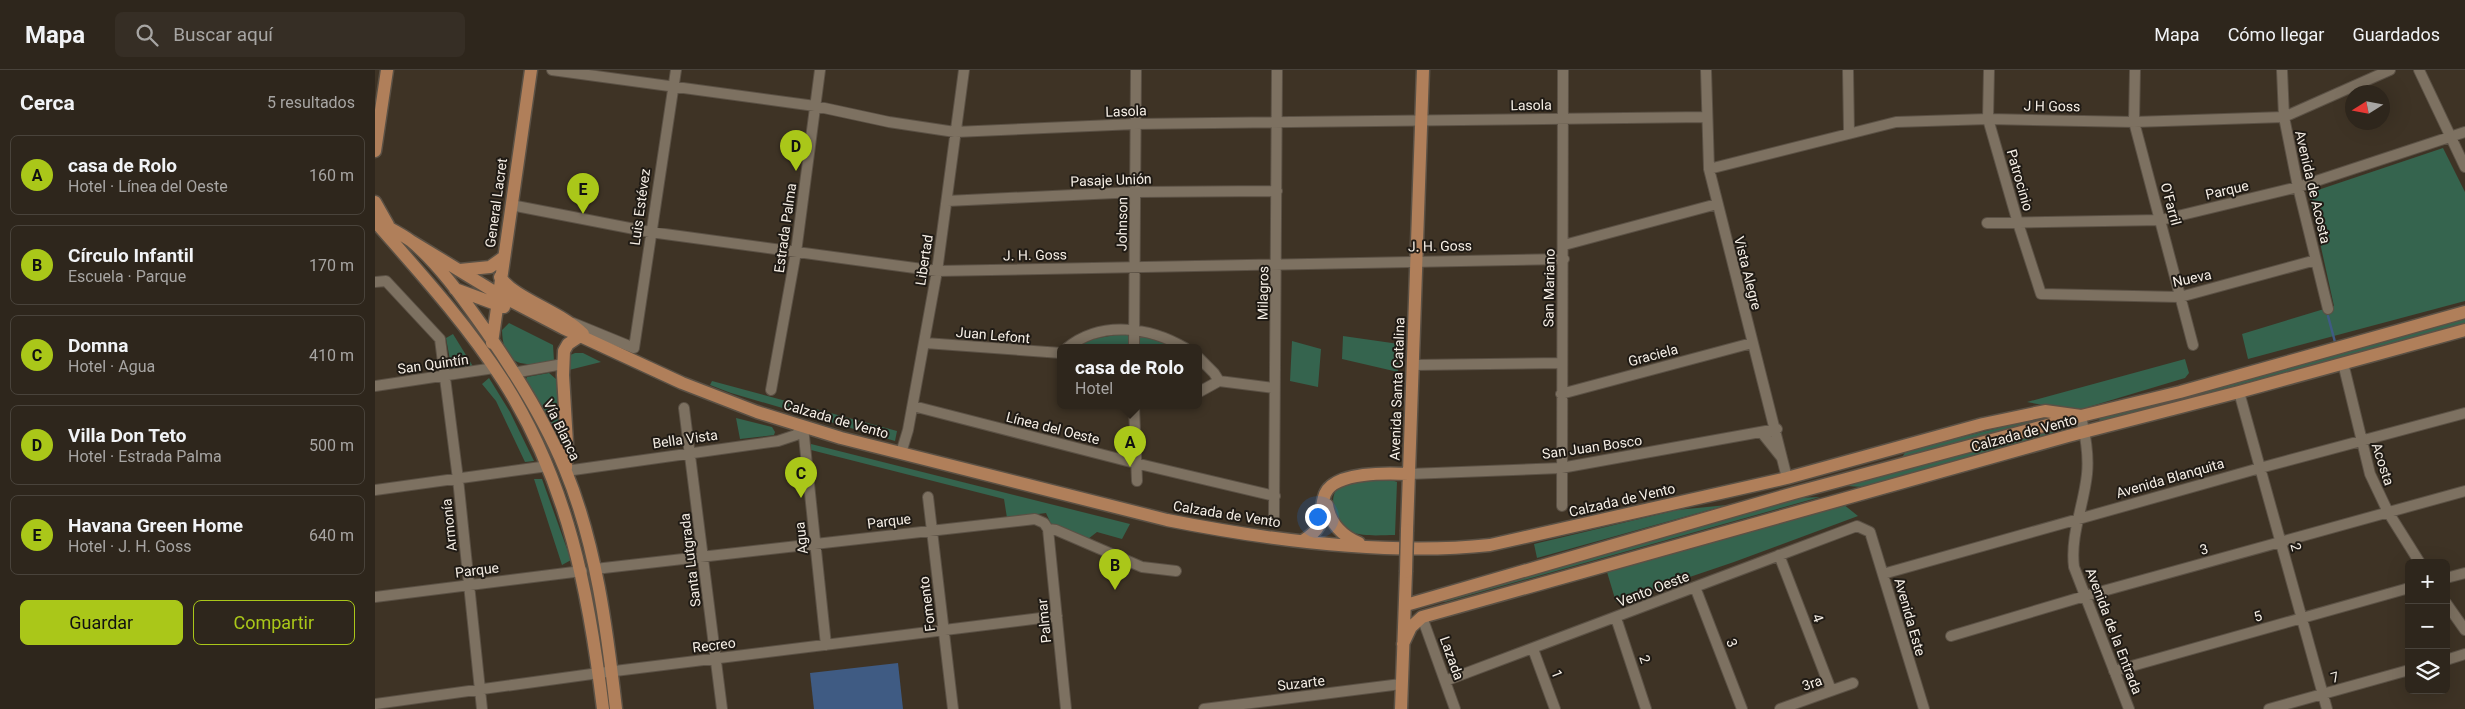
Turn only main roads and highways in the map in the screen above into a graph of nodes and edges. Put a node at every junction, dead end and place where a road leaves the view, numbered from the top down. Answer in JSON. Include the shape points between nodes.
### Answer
{"nodes":[{"id":1,"x":387,"y":70,"type":"edge"},
{"id":2,"x":531,"y":70,"type":"edge"},
{"id":3,"x":1423,"y":70,"type":"edge"},
{"id":4,"x":375,"y":151,"type":"edge"},
{"id":5,"x":375,"y":202,"type":"edge"},
{"id":6,"x":375,"y":221,"type":"edge"},
{"id":7,"x":397,"y":233,"type":"junction"},
{"id":8,"x":411,"y":241,"type":"junction"},
{"id":9,"x":504,"y":257,"type":"junction"},
{"id":10,"x":417,"y":268,"type":"junction"},
{"id":11,"x":460,"y":270,"type":"junction"},
{"id":12,"x":500,"y":277,"type":"junction"},
{"id":13,"x":454,"y":289,"type":"junction"},
{"id":14,"x":497,"y":299,"type":"junction"},
{"id":15,"x":2465,"y":312,"type":"edge"},
{"id":16,"x":567,"y":325,"type":"junction"},
{"id":17,"x":2465,"y":330,"type":"edge"},
{"id":18,"x":584,"y":338,"type":"junction"},
{"id":19,"x":492,"y":340,"type":"junction"},
{"id":20,"x":508,"y":378,"type":"junction"},
{"id":21,"x":2081,"y":416,"type":"junction"},
{"id":22,"x":566,"y":471,"type":"junction"},
{"id":23,"x":1409,"y":474,"type":"junction"},
{"id":24,"x":1342,"y":480,"type":"junction"},
{"id":25,"x":1794,"y":493,"type":"junction"},
{"id":26,"x":1852,"y":496,"type":"junction"},
{"id":27,"x":1680,"y":502,"type":"junction"},
{"id":28,"x":1304,"y":540,"type":"junction"},
{"id":29,"x":1366,"y":546,"type":"junction"},
{"id":30,"x":1406,"y":605,"type":"junction"},
{"id":31,"x":1422,"y":617,"type":"junction"},
{"id":32,"x":1403,"y":644,"type":"junction"},
{"id":33,"x":605,"y":672,"type":"junction"},
{"id":34,"x":603,"y":709,"type":"edge"},
{"id":35,"x":616,"y":709,"type":"edge"},
{"id":36,"x":1401,"y":709,"type":"edge"}],
"edges":[{"from":1,"to":4,"type":"main road"},
{"from":2,"to":9,"type":"main road","name":"General Lacret"},
{"from":3,"to":23,"type":"main road","name":"Avenida Santa Catalina"},
{"from":5,"to":7,"type":"main road","via":[[386,223]]},
{"from":6,"to":7,"type":"main road","name":"Vía Blanca"},
{"from":6,"to":10,"type":"main road","name":"Vía Blanca"},
{"from":7,"to":8,"type":"main road","name":"Vía Blanca"},
{"from":8,"to":11,"type":"main road"},
{"from":8,"to":13,"type":"main road","name":"Vía Blanca"},
{"from":9,"to":11,"type":"main road","via":[[490,266]]},
{"from":9,"to":12,"type":"main road","name":"General Lacret"},
{"from":10,"to":13,"type":"main road"},
{"from":10,"to":20,"type":"main road","name":"Vía Blanca","via":[[494,368]]},
{"from":11,"to":14,"type":"main road"},
{"from":12,"to":14,"type":"main road","name":"General Lacret"},
{"from":12,"to":16,"type":"main road","via":[[510,288]]},
{"from":13,"to":14,"type":"main road"},
{"from":13,"to":19,"type":"main road","name":"Vía Blanca"},
{"from":14,"to":16,"type":"main road"},
{"from":14,"to":19,"type":"main road","name":"General Lacret"},
{"from":15,"to":21,"type":"main road","name":"Calzada de Vento","via":[[2180,392]]},
{"from":16,"to":18,"type":"main road"},
{"from":17,"to":26,"type":"main road","name":"Calzada de Vento"},
{"from":18,"to":22,"type":"main road","via":[[568,344],[564,351]]},
{"from":18,"to":28,"type":"main road","name":"Calzada de Vento","via":[[689,386],[803,427],[1167,520],[1224,532]]},
{"from":19,"to":20,"type":"main road","via":[[492,358]]},
{"from":20,"to":22,"type":"main road","name":"Vía Blanca","via":[[530,398]]},
{"from":20,"to":33,"type":"main road","name":"Vía Blanca","via":[[563,503]]},
{"from":21,"to":25,"type":"main road","name":"Calzada de Vento"},
{"from":21,"to":27,"type":"main road","name":"Calzada de Vento","via":[[2045,411],[1983,424],[1787,478]]},
{"from":22,"to":33,"type":"main road","name":"Vía Blanca","via":[[595,569]]},
{"from":23,"to":24,"type":"main road","via":[[1353,476]]},
{"from":23,"to":30,"type":"main road","name":"Avenida Santa Catalina","bridge":true},
{"from":24,"to":28,"type":"main road","via":[[1326,492],[1321,526]]},
{"from":24,"to":29,"type":"main road","via":[[1328,496],[1331,518],[1342,533]]},
{"from":25,"to":26,"type":"main road"},
{"from":25,"to":27,"type":"main road","via":[[1752,493]]},
{"from":25,"to":30,"type":"main road","name":"Calzada de Vento"},
{"from":26,"to":31,"type":"main road","name":"Calzada de Vento"},
{"from":27,"to":29,"type":"main road","name":"Calzada de Vento","via":[[1491,544],[1450,548]]},
{"from":28,"to":29,"type":"main road","name":"Calzada de Vento"},
{"from":30,"to":31,"type":"main road","via":[[1409,611]]},
{"from":30,"to":32,"type":"main road","name":"Avenida Santa Catalina"},
{"from":31,"to":32,"type":"main road","via":[[1411,627]]},
{"from":32,"to":36,"type":"main road","name":"Avenida Santa Catalina"},
{"from":33,"to":34,"type":"main road","name":"Vía Blanca"},
{"from":33,"to":35,"type":"main road","name":"Vía Blanca"}]}
